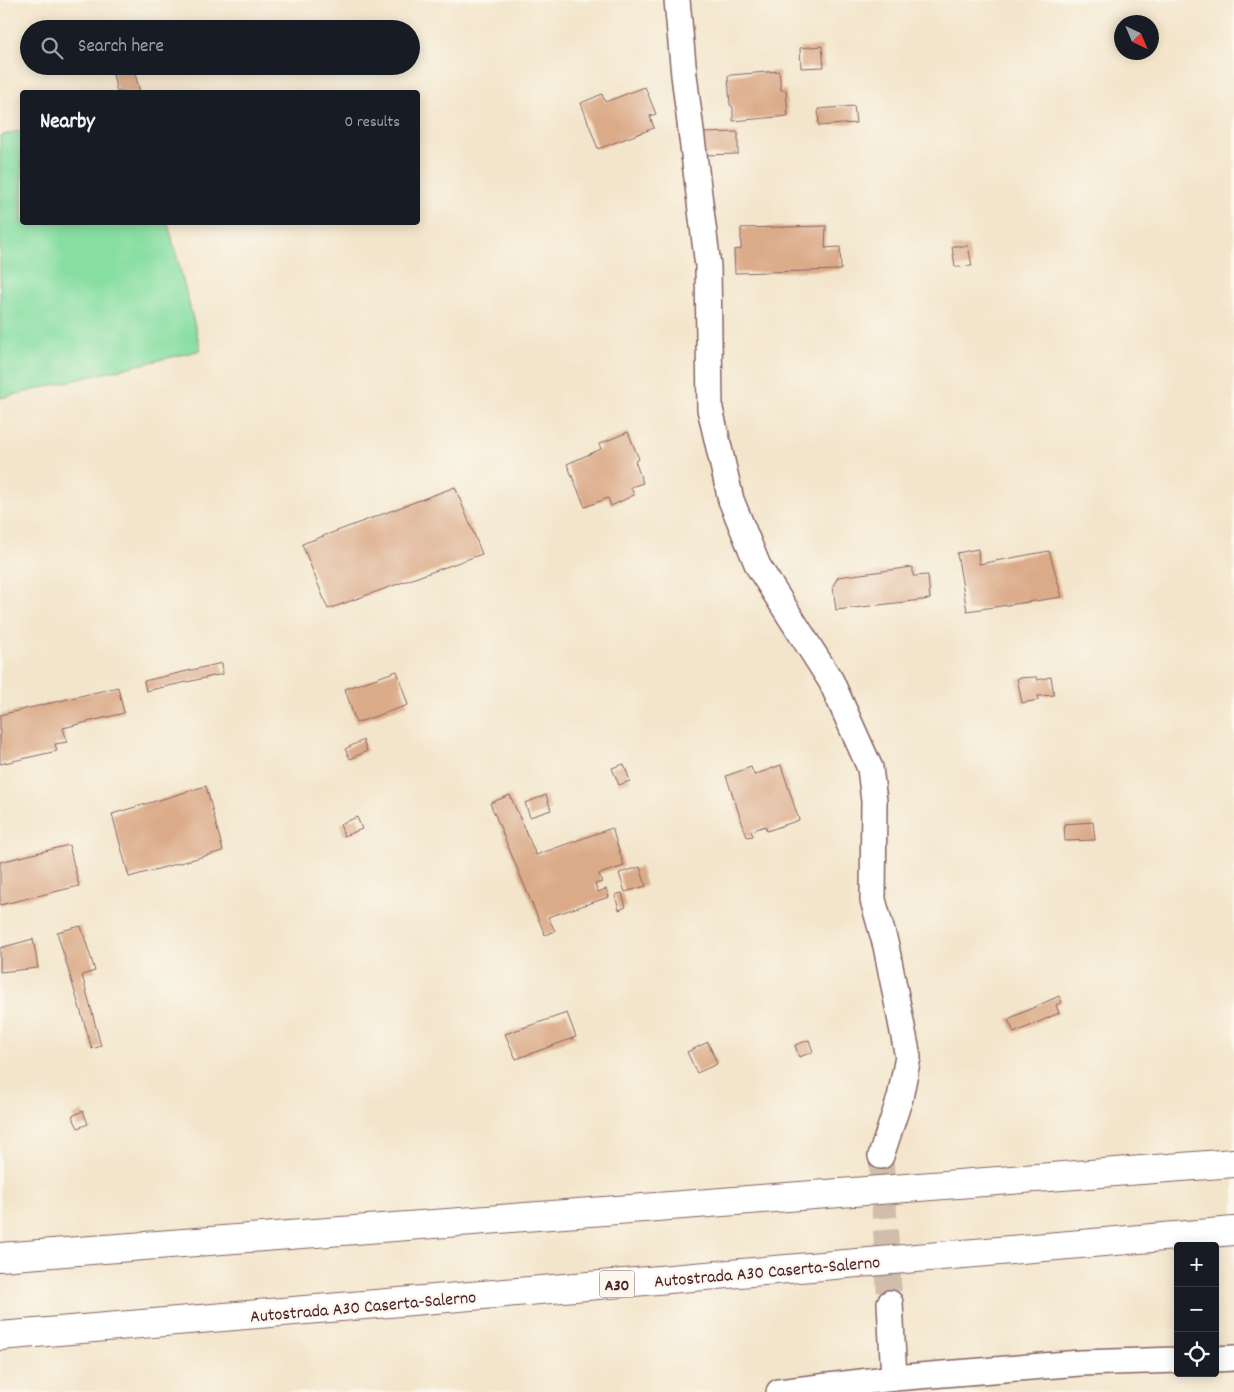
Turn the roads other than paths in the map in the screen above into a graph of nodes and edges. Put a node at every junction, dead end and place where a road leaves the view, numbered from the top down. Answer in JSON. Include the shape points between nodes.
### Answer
{"nodes":[{"id":1,"x":677,"y":0,"type":"edge"},
{"id":2,"x":881,"y":1156,"type":"tunnel mouth"},
{"id":3,"x":1234,"y":1163,"type":"edge"},
{"id":4,"x":1234,"y":1231,"type":"edge"},
{"id":5,"x":0,"y":1257,"type":"edge"},
{"id":6,"x":890,"y":1303,"type":"tunnel mouth"},
{"id":7,"x":0,"y":1336,"type":"edge"},
{"id":8,"x":1234,"y":1358,"type":"edge"},
{"id":9,"x":1219,"y":1359,"type":"edge"},
{"id":10,"x":1174,"y":1360,"type":"edge"},
{"id":11,"x":894,"y":1378,"type":"junction"},
{"id":12,"x":818,"y":1390,"type":"edge"},
{"id":13,"x":780,"y":1392,"type":"edge"}],
"edges":[{"from":1,"to":2,"type":"street","via":[[708,266],[710,409],[731,500],[758,566],[831,681],[870,768],[874,801],[872,900],[886,946],[908,1057],[900,1098]]},
{"from":3,"to":5,"type":"highway"},
{"from":4,"to":7,"type":"highway","name":"Autostrada A30 Caserta-Salerno","number":"A30"},
{"from":6,"to":11,"type":"street"},
{"from":8,"to":9,"type":"street"},
{"from":10,"to":11,"type":"street"},
{"from":11,"to":12,"type":"street"},
{"from":12,"to":13,"type":"street"}]}
